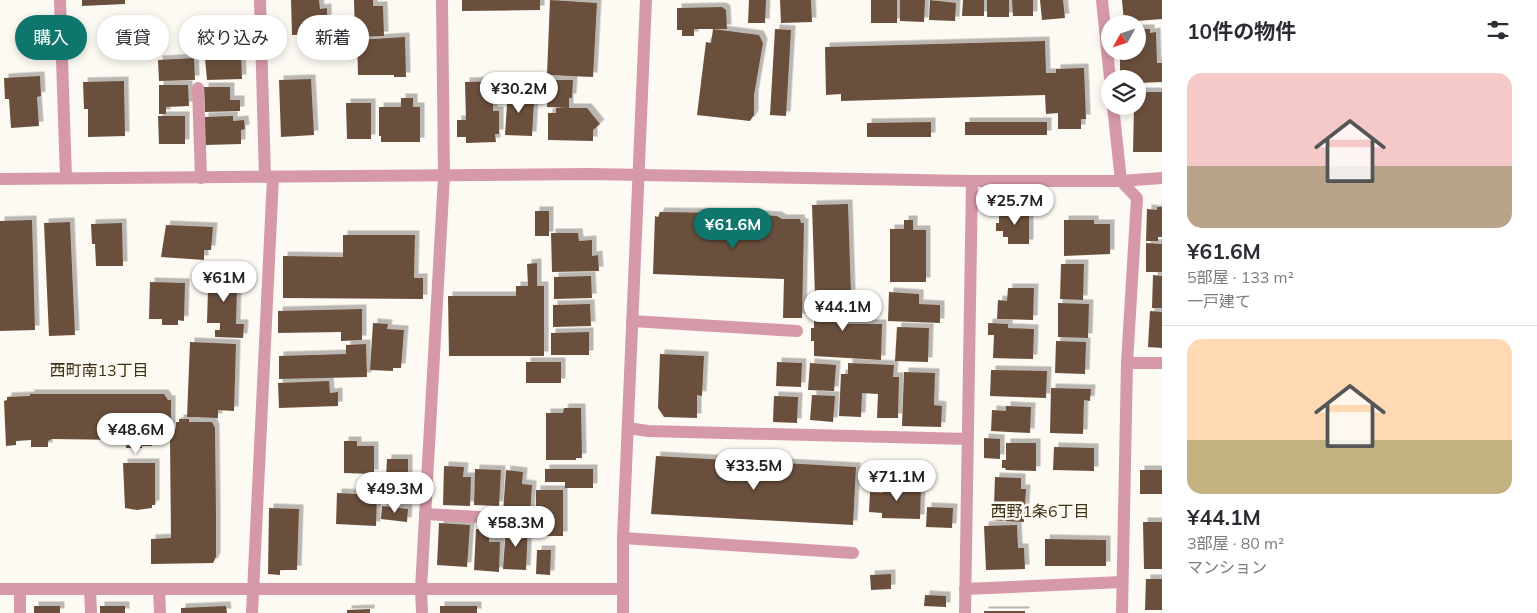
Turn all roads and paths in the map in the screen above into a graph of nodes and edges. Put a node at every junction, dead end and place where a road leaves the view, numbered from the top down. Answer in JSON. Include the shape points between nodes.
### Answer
{"nodes":[{"id":1,"x":60,"y":0,"type":"edge"},
{"id":2,"x":260,"y":0,"type":"edge"},
{"id":3,"x":442,"y":0,"type":"edge"},
{"id":4,"x":646,"y":0,"type":"edge"},
{"id":5,"x":1102,"y":0,"type":"edge"},
{"id":6,"x":1109,"y":70,"type":"edge"},
{"id":7,"x":198,"y":88,"type":"dead end"},
{"id":8,"x":1114,"y":115,"type":"edge"},
{"id":9,"x":444,"y":176,"type":"junction"},
{"id":10,"x":638,"y":176,"type":"junction"},
{"id":11,"x":269,"y":177,"type":"junction"},
{"id":12,"x":66,"y":178,"type":"junction"},
{"id":13,"x":201,"y":178,"type":"junction"},
{"id":14,"x":1162,"y":178,"type":"edge"},
{"id":15,"x":0,"y":179,"type":"edge"},
{"id":16,"x":972,"y":180,"type":"junction"},
{"id":17,"x":1120,"y":181,"type":"junction"},
{"id":18,"x":632,"y":321,"type":"junction"},
{"id":19,"x":797,"y":331,"type":"dead end"},
{"id":20,"x":1127,"y":363,"type":"junction"},
{"id":21,"x":1162,"y":363,"type":"edge"},
{"id":22,"x":628,"y":428,"type":"junction"},
{"id":23,"x":968,"y":439,"type":"junction"},
{"id":24,"x":425,"y":514,"type":"junction"},
{"id":25,"x":497,"y":518,"type":"dead end"},
{"id":26,"x":623,"y":538,"type":"junction"},
{"id":27,"x":853,"y":553,"type":"dead end"},
{"id":28,"x":1122,"y":582,"type":"junction"},
{"id":29,"x":622,"y":588,"type":"junction"},
{"id":30,"x":0,"y":589,"type":"edge"},
{"id":31,"x":20,"y":589,"type":"junction"},
{"id":32,"x":90,"y":589,"type":"junction"},
{"id":33,"x":159,"y":589,"type":"junction"},
{"id":34,"x":421,"y":589,"type":"junction"},
{"id":35,"x":965,"y":589,"type":"junction"},
{"id":36,"x":252,"y":590,"type":"junction"},
{"id":37,"x":20,"y":613,"type":"edge"},
{"id":38,"x":91,"y":613,"type":"edge"},
{"id":39,"x":160,"y":613,"type":"edge"},
{"id":40,"x":252,"y":613,"type":"edge"},
{"id":41,"x":422,"y":613,"type":"edge"},
{"id":42,"x":623,"y":613,"type":"edge"},
{"id":43,"x":965,"y":613,"type":"edge"},
{"id":44,"x":1122,"y":613,"type":"edge"}],
"edges":[{"from":1,"to":12,"type":"street"},
{"from":2,"to":11,"type":"street"},
{"from":3,"to":9,"type":"street"},
{"from":4,"to":10,"type":"street"},
{"from":5,"to":6,"type":"street"},
{"from":7,"to":13,"type":"street"},
{"from":8,"to":17,"type":"street"},
{"from":9,"to":10,"type":"street"},
{"from":9,"to":11,"type":"street"},
{"from":9,"to":24,"type":"street"},
{"from":10,"to":16,"type":"street"},
{"from":10,"to":18,"type":"street"},
{"from":11,"to":13,"type":"street"},
{"from":11,"to":36,"type":"street"},
{"from":12,"to":13,"type":"street"},
{"from":12,"to":15,"type":"street"},
{"from":14,"to":17,"type":"street"},
{"from":16,"to":17,"type":"street"},
{"from":16,"to":23,"type":"street"},
{"from":17,"to":20,"type":"street","via":[[1137,198]]},
{"from":18,"to":19,"type":"street"},
{"from":18,"to":22,"type":"street"},
{"from":20,"to":21,"type":"street"},
{"from":20,"to":28,"type":"street"},
{"from":22,"to":23,"type":"street"},
{"from":22,"to":26,"type":"street"},
{"from":23,"to":35,"type":"street"},
{"from":24,"to":25,"type":"street"},
{"from":24,"to":34,"type":"street"},
{"from":26,"to":27,"type":"street"},
{"from":26,"to":29,"type":"street"},
{"from":28,"to":35,"type":"street"},
{"from":28,"to":44,"type":"street"},
{"from":29,"to":34,"type":"street"},
{"from":29,"to":42,"type":"street"},
{"from":30,"to":31,"type":"street"},
{"from":31,"to":32,"type":"street"},
{"from":31,"to":37,"type":"street"},
{"from":32,"to":33,"type":"street"},
{"from":32,"to":38,"type":"street"},
{"from":33,"to":36,"type":"street"},
{"from":33,"to":39,"type":"street"},
{"from":34,"to":36,"type":"street"},
{"from":34,"to":41,"type":"street"},
{"from":35,"to":43,"type":"street"},
{"from":36,"to":40,"type":"street"}]}
